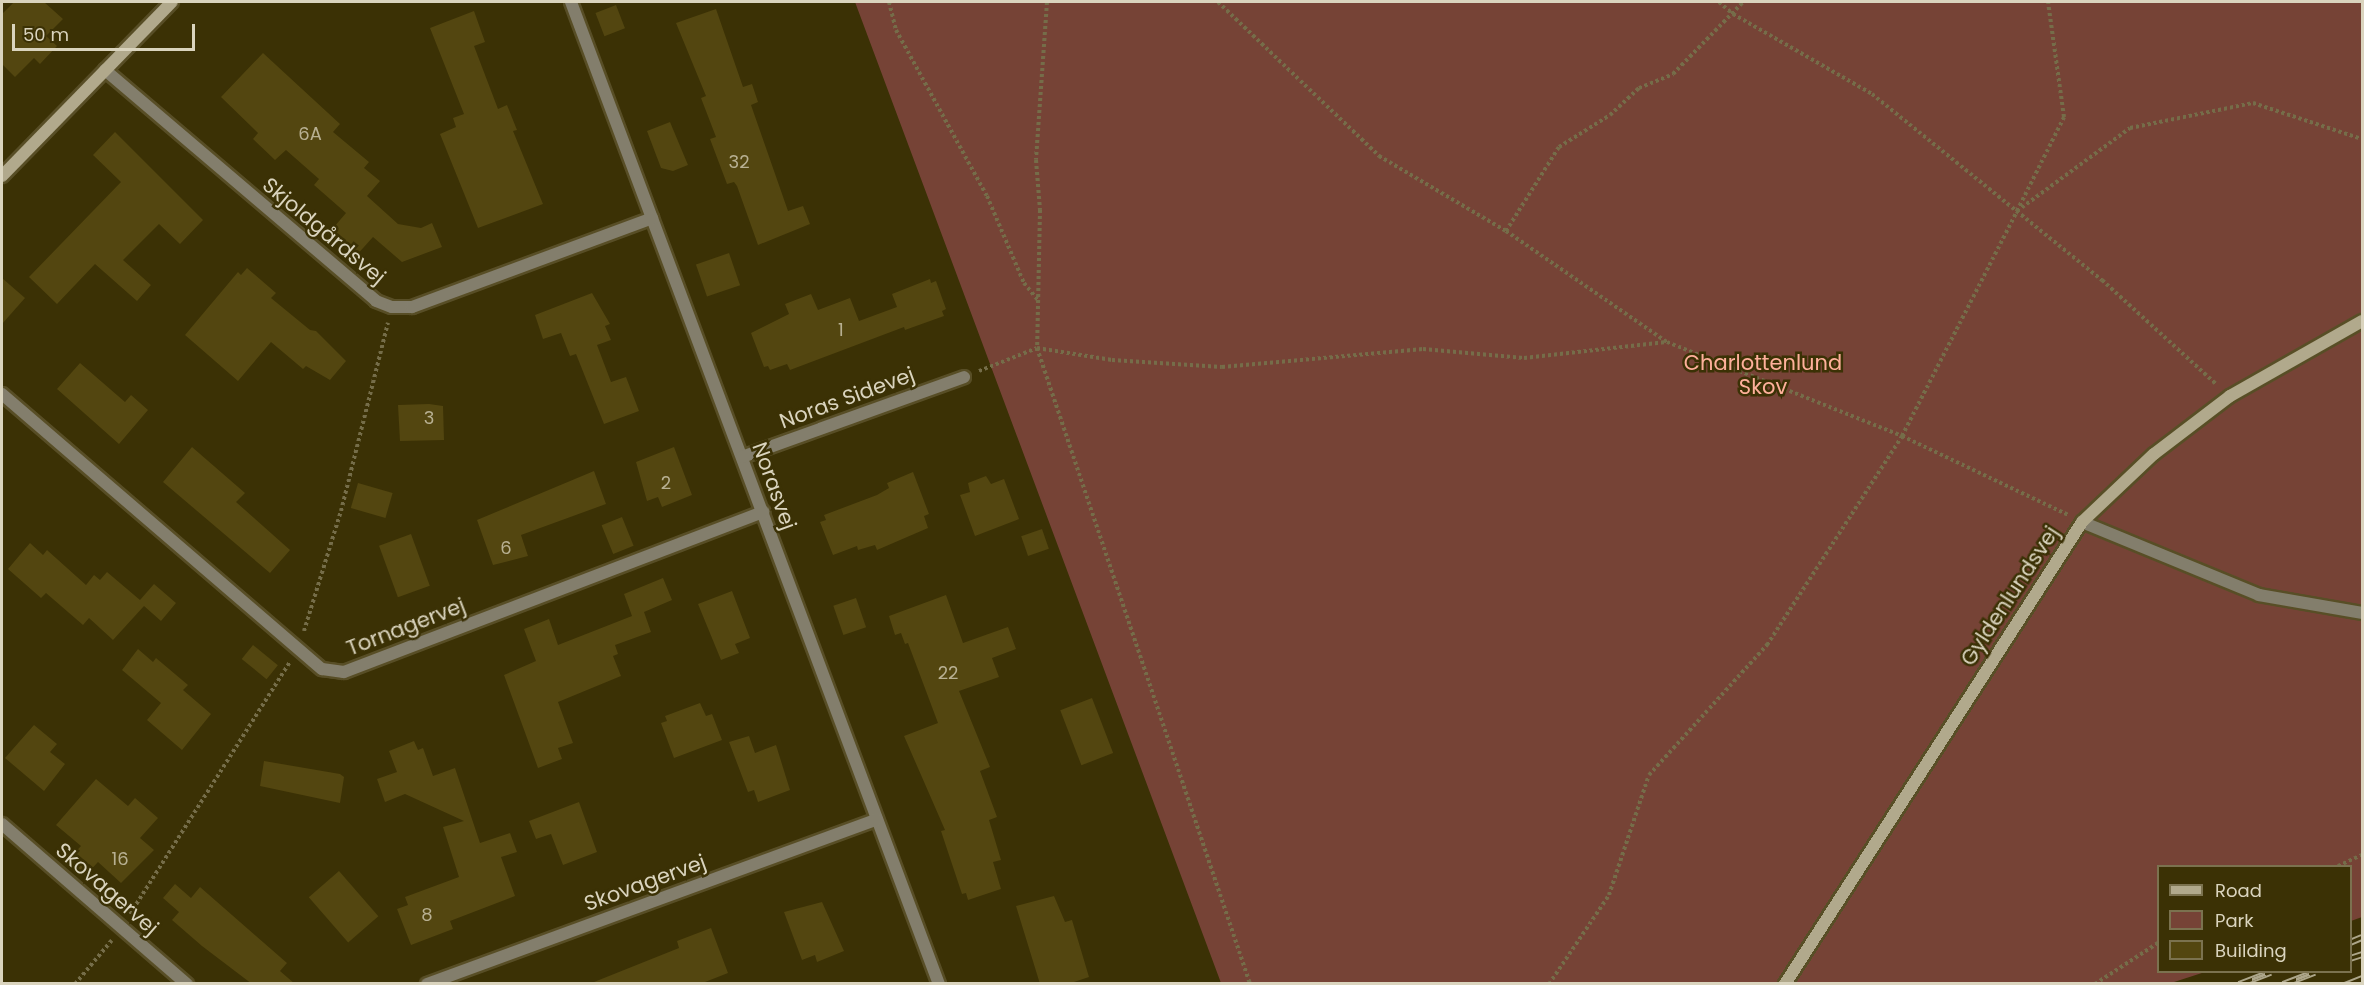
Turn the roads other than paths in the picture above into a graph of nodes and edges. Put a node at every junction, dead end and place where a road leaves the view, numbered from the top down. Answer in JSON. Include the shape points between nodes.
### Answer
{"nodes":[{"id":1,"x":171,"y":2,"type":"edge"},
{"id":2,"x":571,"y":2,"type":"edge"},
{"id":3,"x":105,"y":70,"type":"junction"},
{"id":4,"x":2,"y":176,"type":"edge"},
{"id":5,"x":652,"y":218,"type":"junction"},
{"id":6,"x":2362,"y":321,"type":"edge"},
{"id":7,"x":964,"y":377,"type":"road end"},
{"id":8,"x":2,"y":394,"type":"edge"},
{"id":9,"x":742,"y":457,"type":"junction"},
{"id":10,"x":763,"y":512,"type":"junction"},
{"id":11,"x":2082,"y":522,"type":"junction"},
{"id":12,"x":2362,"y":613,"type":"edge"},
{"id":13,"x":877,"y":819,"type":"junction"},
{"id":14,"x":2,"y":824,"type":"edge"},
{"id":15,"x":187,"y":984,"type":"edge"},
{"id":16,"x":427,"y":984,"type":"edge"},
{"id":17,"x":939,"y":984,"type":"edge"},
{"id":18,"x":1785,"y":984,"type":"edge"}],
"edges":[{"from":1,"to":3,"type":"street"},
{"from":2,"to":5,"type":"street","name":"Norasvej"},
{"from":3,"to":4,"type":"street"},
{"from":3,"to":5,"type":"street","name":"Skjoldgårdsvej","via":[[376,301],[392,307],[412,307]]},
{"from":5,"to":9,"type":"street","name":"Norasvej"},
{"from":6,"to":11,"type":"street","name":"Gyldenlundsvej","via":[[2230,396],[2154,454]]},
{"from":7,"to":9,"type":"street","name":"Noras Sidevej"},
{"from":8,"to":10,"type":"street","name":"Tornagervej","via":[[322,669],[344,672]]},
{"from":9,"to":10,"type":"street","name":"Norasvej"},
{"from":10,"to":13,"type":"street","name":"Norasvej"},
{"from":11,"to":12,"type":"street","via":[[2259,595]]},
{"from":11,"to":18,"type":"street","name":"Gyldenlundsvej"},
{"from":13,"to":16,"type":"street","name":"Skovagervej"},
{"from":13,"to":17,"type":"street","name":"Norasvej"},
{"from":14,"to":15,"type":"street","name":"Skovagervej"}]}
